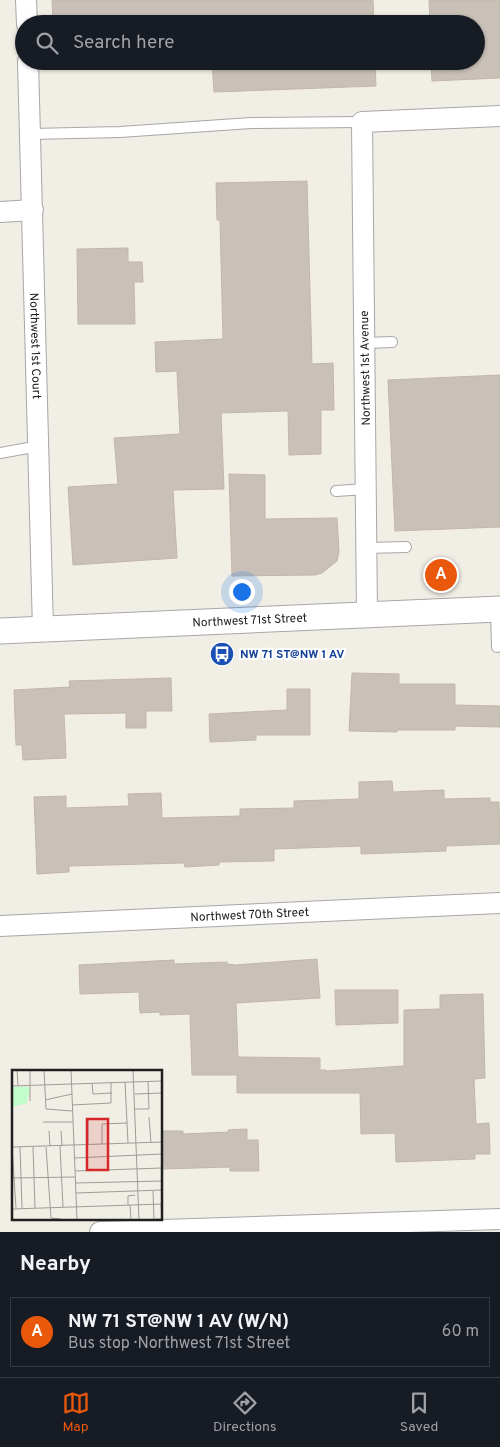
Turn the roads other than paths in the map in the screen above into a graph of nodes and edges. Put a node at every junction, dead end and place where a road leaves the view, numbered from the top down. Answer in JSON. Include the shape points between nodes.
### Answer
{"nodes":[{"id":1,"x":26,"y":0,"type":"edge"},
{"id":2,"x":27,"y":15,"type":"edge"},
{"id":3,"x":28,"y":70,"type":"edge"},
{"id":4,"x":500,"y":116,"type":"edge"},
{"id":5,"x":362,"y":122,"type":"junction"},
{"id":6,"x":30,"y":134,"type":"junction"},
{"id":7,"x":33,"y":210,"type":"junction"},
{"id":8,"x":0,"y":212,"type":"edge"},
{"id":9,"x":392,"y":342,"type":"dead end"},
{"id":10,"x":364,"y":343,"type":"junction"},
{"id":11,"x":39,"y":446,"type":"junction"},
{"id":12,"x":0,"y":453,"type":"edge"},
{"id":13,"x":366,"y":490,"type":"junction"},
{"id":14,"x":336,"y":491,"type":"dead end"},
{"id":15,"x":406,"y":547,"type":"dead end"},
{"id":16,"x":366,"y":548,"type":"junction"},
{"id":17,"x":498,"y":609,"type":"edge"},
{"id":18,"x":367,"y":614,"type":"junction"},
{"id":19,"x":44,"y":630,"type":"junction"},
{"id":20,"x":0,"y":632,"type":"edge"},
{"id":21,"x":497,"y":647,"type":"dead end"},
{"id":22,"x":500,"y":903,"type":"edge"},
{"id":23,"x":0,"y":926,"type":"edge"},
{"id":24,"x":500,"y":1219,"type":"edge"},
{"id":25,"x":100,"y":1232,"type":"edge"}],
"edges":[{"from":1,"to":2,"type":"street"},
{"from":3,"to":6,"type":"street","name":"Northwest 1st Court"},
{"from":4,"to":5,"type":"street"},
{"from":5,"to":6,"type":"lane","via":[[251,123]]},
{"from":5,"to":10,"type":"street","name":"Northwest 1st Avenue"},
{"from":6,"to":7,"type":"street","name":"Northwest 1st Court"},
{"from":7,"to":8,"type":"street"},
{"from":7,"to":11,"type":"street","name":"Northwest 1st Court"},
{"from":9,"to":10,"type":"lane"},
{"from":10,"to":13,"type":"street","name":"Northwest 1st Avenue"},
{"from":11,"to":12,"type":"lane"},
{"from":11,"to":19,"type":"street","name":"Northwest 1st Court"},
{"from":13,"to":14,"type":"lane"},
{"from":13,"to":16,"type":"street","name":"Northwest 1st Avenue"},
{"from":15,"to":16,"type":"lane"},
{"from":16,"to":18,"type":"street","name":"Northwest 1st Avenue"},
{"from":17,"to":18,"type":"street","name":"Northwest 71st Street"},
{"from":17,"to":21,"type":"lane"},
{"from":18,"to":19,"type":"street","name":"Northwest 71st Street"},
{"from":19,"to":20,"type":"street","name":"Northwest 71st Street"},
{"from":22,"to":23,"type":"street","name":"Northwest 70th Street"},
{"from":24,"to":25,"type":"street"}]}
